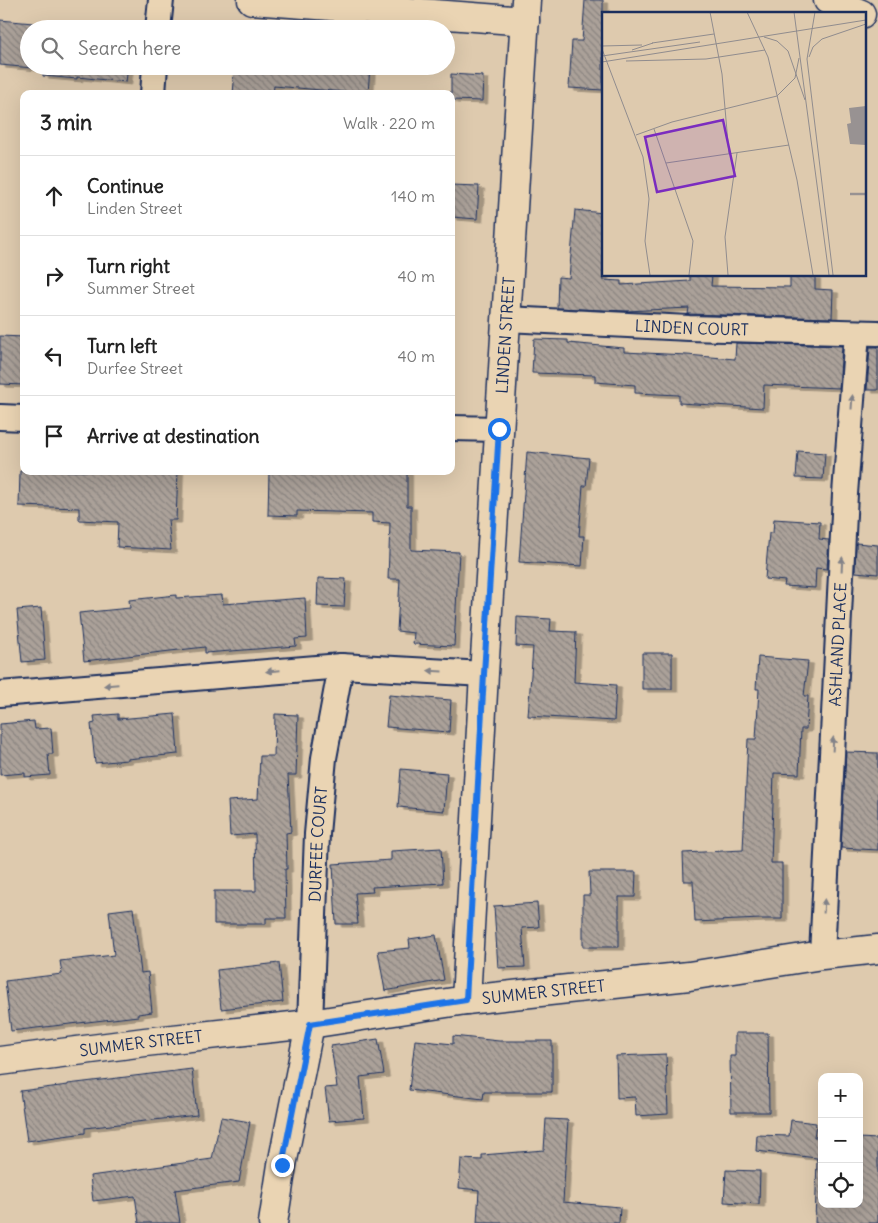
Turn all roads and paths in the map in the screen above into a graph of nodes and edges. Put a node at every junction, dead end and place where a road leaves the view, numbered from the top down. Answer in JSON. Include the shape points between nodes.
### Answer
{"nodes":[{"id":1,"x":161,"y":0,"type":"edge"},
{"id":2,"x":252,"y":0,"type":"edge"},
{"id":3,"x":828,"y":0,"type":"edge"},
{"id":4,"x":526,"y":10,"type":"edge"},
{"id":5,"x":858,"y":12,"type":"edge"},
{"id":6,"x":866,"y":15,"type":"edge"},
{"id":7,"x":159,"y":20,"type":"edge"},
{"id":8,"x":878,"y":21,"type":"edge"},
{"id":9,"x":154,"y":75,"type":"edge"},
{"id":10,"x":153,"y":90,"type":"edge"},
{"id":11,"x":506,"y":319,"type":"junction"},
{"id":12,"x":867,"y":333,"type":"edge"},
{"id":13,"x":0,"y":417,"type":"edge"},
{"id":14,"x":20,"y":418,"type":"edge"},
{"id":15,"x":455,"y":428,"type":"edge"},
{"id":16,"x":499,"y":429,"type":"junction"},
{"id":17,"x":341,"y":666,"type":"junction"},
{"id":18,"x":484,"y":674,"type":"junction"},
{"id":19,"x":0,"y":694,"type":"edge"},
{"id":20,"x":878,"y":949,"type":"edge"},
{"id":21,"x":822,"y":954,"type":"junction"},
{"id":22,"x":466,"y":1000,"type":"junction"},
{"id":23,"x":310,"y":1024,"type":"junction"},
{"id":24,"x":0,"y":1061,"type":"edge"},
{"id":25,"x":273,"y":1223,"type":"edge"}],
"edges":[{"from":1,"to":7,"type":"street"},
{"from":2,"to":4,"type":"main road"},
{"from":3,"to":5,"type":"main road"},
{"from":4,"to":11,"type":"main road","name":"LINDEN STREET"},
{"from":6,"to":8,"type":"main road"},
{"from":9,"to":10,"type":"street"},
{"from":11,"to":12,"type":"street","name":"LINDEN COURT"},
{"from":11,"to":16,"type":"main road","name":"LINDEN STREET"},
{"from":21,"to":12,"type":"street","name":"ASHLAND PLACE","one_way":true,"via":[[845,494]]},
{"from":13,"to":14,"type":"street"},
{"from":15,"to":16,"type":"street"},
{"from":16,"to":18,"type":"main road","name":"LINDEN STREET"},
{"from":18,"to":17,"type":"street","one_way":true},
{"from":17,"to":19,"type":"street","one_way":true},
{"from":17,"to":23,"type":"street","name":"DURFEE COURT","via":[[324,758],[318,824]]},
{"from":18,"to":22,"type":"main road","name":"LINDEN STREET"},
{"from":20,"to":21,"type":"main road","name":"SUMMER STREET"},
{"from":21,"to":22,"type":"main road","name":"SUMMER STREET","via":[[689,976]]},
{"from":22,"to":23,"type":"main road","name":"SUMMER STREET"},
{"from":23,"to":24,"type":"main road","name":"SUMMER STREET"},
{"from":23,"to":25,"type":"main road"}]}
